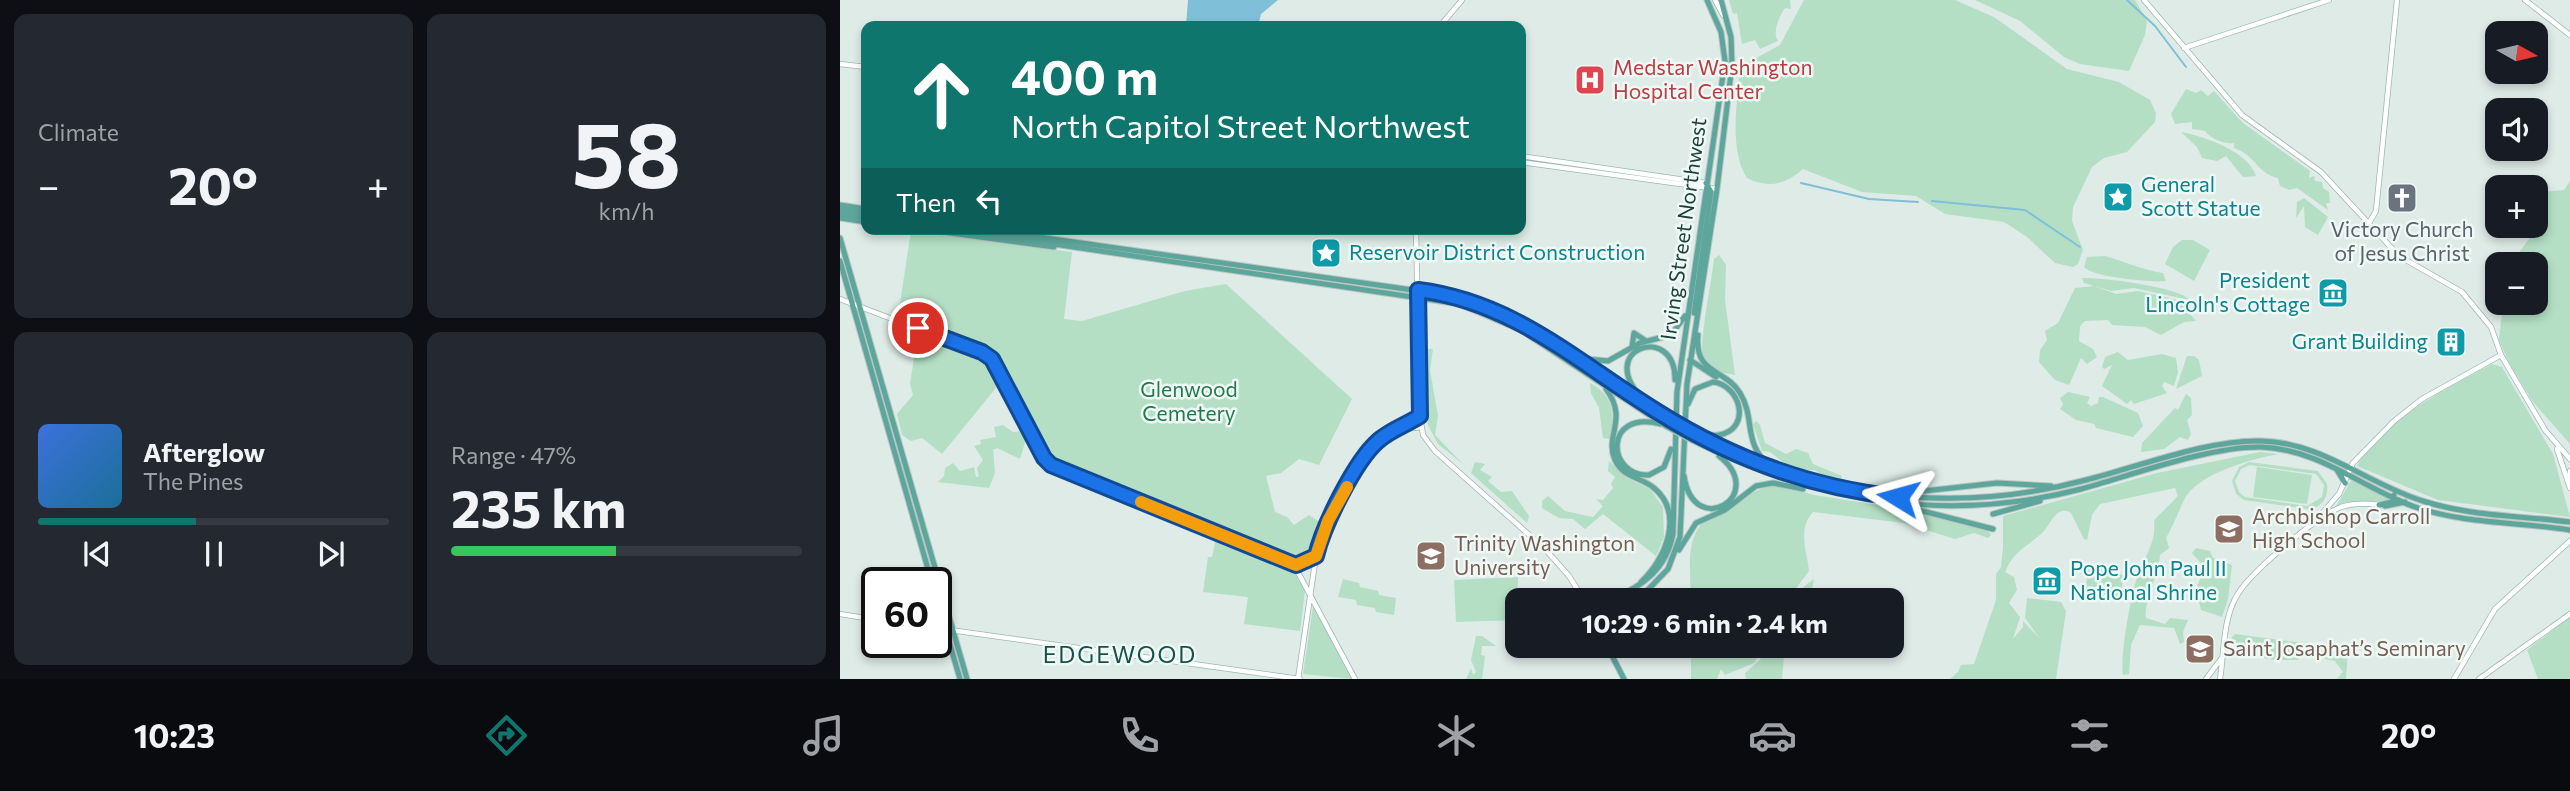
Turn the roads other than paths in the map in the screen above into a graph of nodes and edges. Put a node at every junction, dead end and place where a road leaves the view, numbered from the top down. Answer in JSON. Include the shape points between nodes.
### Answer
{"nodes":[{"id":1,"x":1462,"y":0,"type":"edge"},
{"id":2,"x":1707,"y":0,"type":"edge"},
{"id":3,"x":1715,"y":0,"type":"edge"},
{"id":4,"x":1721,"y":0,"type":"edge"},
{"id":5,"x":2144,"y":0,"type":"edge"},
{"id":6,"x":2329,"y":0,"type":"edge"},
{"id":7,"x":2397,"y":0,"type":"edge"},
{"id":8,"x":2525,"y":0,"type":"edge"},
{"id":9,"x":1444,"y":21,"type":"edge"},
{"id":10,"x":1727,"y":22,"type":"junction"},
{"id":11,"x":2570,"y":35,"type":"edge"},
{"id":12,"x":2184,"y":48,"type":"junction"},
{"id":13,"x":840,"y":64,"type":"edge"},
{"id":14,"x":861,"y":66,"type":"edge"},
{"id":15,"x":1526,"y":157,"type":"edge"},
{"id":16,"x":1526,"y":163,"type":"edge"},
{"id":17,"x":1710,"y":187,"type":"junction"},
{"id":18,"x":840,"y":212,"type":"edge"},
{"id":19,"x":861,"y":214,"type":"edge"},
{"id":20,"x":861,"y":214,"type":"edge"},
{"id":21,"x":2369,"y":223,"type":"junction"},
{"id":22,"x":962,"y":235,"type":"edge"},
{"id":23,"x":992,"y":235,"type":"edge"},
{"id":24,"x":1023,"y":235,"type":"edge"},
{"id":25,"x":1416,"y":235,"type":"edge"},
{"id":26,"x":840,"y":237,"type":"edge"},
{"id":27,"x":1068,"y":246,"type":"junction"},
{"id":28,"x":840,"y":261,"type":"edge"},
{"id":29,"x":1702,"y":287,"type":"junction"},
{"id":30,"x":1418,"y":293,"type":"junction"},
{"id":31,"x":840,"y":299,"type":"edge"},
{"id":32,"x":852,"y":303,"type":"junction"},
{"id":33,"x":1689,"y":303,"type":"junction"},
{"id":34,"x":861,"y":306,"type":"junction"},
{"id":35,"x":1540,"y":334,"type":"junction"},
{"id":36,"x":1646,"y":341,"type":"junction"},
{"id":37,"x":1632,"y":347,"type":"junction"},
{"id":38,"x":2501,"y":355,"type":"junction"},
{"id":39,"x":1691,"y":357,"type":"junction"},
{"id":40,"x":1602,"y":384,"type":"junction"},
{"id":41,"x":1732,"y":384,"type":"junction"},
{"id":42,"x":1654,"y":410,"type":"junction"},
{"id":43,"x":1675,"y":412,"type":"junction"},
{"id":44,"x":1420,"y":416,"type":"junction"},
{"id":45,"x":1683,"y":424,"type":"junction"},
{"id":46,"x":1666,"y":426,"type":"junction"},
{"id":47,"x":1421,"y":427,"type":"junction"},
{"id":48,"x":1394,"y":431,"type":"junction"},
{"id":49,"x":1692,"y":431,"type":"junction"},
{"id":50,"x":1674,"y":432,"type":"junction"},
{"id":51,"x":2556,"y":445,"type":"junction"},
{"id":52,"x":1711,"y":450,"type":"junction"},
{"id":53,"x":1682,"y":457,"type":"junction"},
{"id":54,"x":2570,"y":459,"type":"edge"},
{"id":55,"x":2335,"y":468,"type":"junction"},
{"id":56,"x":1774,"y":469,"type":"junction"},
{"id":57,"x":2350,"y":470,"type":"junction"},
{"id":58,"x":2570,"y":471,"type":"edge"},
{"id":59,"x":2345,"y":483,"type":"junction"},
{"id":60,"x":2063,"y":486,"type":"junction"},
{"id":61,"x":2393,"y":488,"type":"junction"},
{"id":62,"x":2570,"y":488,"type":"edge"},
{"id":63,"x":1816,"y":490,"type":"junction"},
{"id":64,"x":1859,"y":492,"type":"junction"},
{"id":65,"x":2055,"y":495,"type":"junction"},
{"id":66,"x":2394,"y":497,"type":"junction"},
{"id":67,"x":2405,"y":502,"type":"junction"},
{"id":68,"x":1895,"y":504,"type":"junction"},
{"id":69,"x":2379,"y":505,"type":"junction"},
{"id":70,"x":1993,"y":514,"type":"dead end"},
{"id":71,"x":2315,"y":523,"type":"junction"},
{"id":72,"x":2569,"y":527,"type":"edge"},
{"id":73,"x":1993,"y":529,"type":"dead end"},
{"id":74,"x":2570,"y":541,"type":"edge"},
{"id":75,"x":1316,"y":556,"type":"junction"},
{"id":76,"x":1672,"y":561,"type":"junction"},
{"id":77,"x":1296,"y":565,"type":"junction"},
{"id":78,"x":927,"y":567,"type":"edge"},
{"id":79,"x":932,"y":567,"type":"edge"},
{"id":80,"x":1656,"y":583,"type":"junction"},
{"id":81,"x":1575,"y":588,"type":"edge"},
{"id":82,"x":1634,"y":588,"type":"edge"},
{"id":83,"x":1635,"y":588,"type":"edge"},
{"id":84,"x":1651,"y":588,"type":"edge"},
{"id":85,"x":1652,"y":588,"type":"edge"},
{"id":86,"x":1310,"y":591,"type":"junction"},
{"id":87,"x":840,"y":614,"type":"edge"},
{"id":88,"x":2570,"y":614,"type":"edge"},
{"id":89,"x":861,"y":617,"type":"edge"},
{"id":90,"x":952,"y":630,"type":"edge"},
{"id":91,"x":952,"y":638,"type":"edge"},
{"id":92,"x":952,"y":643,"type":"edge"},
{"id":93,"x":2223,"y":655,"type":"junction"},
{"id":94,"x":1613,"y":658,"type":"edge"},
{"id":95,"x":1614,"y":658,"type":"edge"},
{"id":96,"x":1615,"y":662,"type":"junction"},
{"id":97,"x":2209,"y":678,"type":"edge"},
{"id":98,"x":960,"y":679,"type":"edge"},
{"id":99,"x":968,"y":679,"type":"edge"},
{"id":100,"x":1299,"y":679,"type":"edge"},
{"id":101,"x":1355,"y":679,"type":"edge"},
{"id":102,"x":1624,"y":679,"type":"edge"},
{"id":103,"x":2220,"y":679,"type":"edge"},
{"id":104,"x":2454,"y":679,"type":"edge"},
{"id":105,"x":2479,"y":679,"type":"edge"}],
"edges":[{"from":1,"to":9,"type":"street"},
{"from":2,"to":17,"type":"main road","name":"Irving Street Northwest","via":[[1721,32],[1725,61]]},
{"from":3,"to":10,"type":"street","name":"Irving Street Northwest"},
{"from":4,"to":10,"type":"main road"},
{"from":5,"to":12,"type":"street"},
{"from":6,"to":12,"type":"street"},
{"from":7,"to":21,"type":"street","via":[[2376,211]]},
{"from":8,"to":11,"type":"street"},
{"from":10,"to":17,"type":"main road","name":"Irving Street Northwest","via":[[1732,65]]},
{"from":12,"to":21,"type":"street","via":[[2242,115],[2315,167]]},
{"from":13,"to":14,"type":"street"},
{"from":15,"to":17,"type":"street"},
{"from":16,"to":17,"type":"street"},
{"from":17,"to":29,"type":"main road","name":"Irving Street Northwest"},
{"from":17,"to":33,"type":"main road","name":"Irving Street Northwest"},
{"from":17,"to":39,"type":"main road"},
{"from":18,"to":19,"type":"main road"},
{"from":18,"to":20,"type":"main road"},
{"from":21,"to":38,"type":"street","via":[[2403,259],[2462,292],[2491,327]]},
{"from":22,"to":27,"type":"main road"},
{"from":23,"to":27,"type":"main road"},
{"from":24,"to":30,"type":"main road"},
{"from":25,"to":30,"type":"street"},
{"from":26,"to":34,"type":"main road"},
{"from":27,"to":30,"type":"main road"},
{"from":28,"to":32,"type":"main road"},
{"from":29,"to":39,"type":"main road","name":"Irving Street Northwest"},
{"from":29,"to":41,"type":"main road","via":[[1699,353],[1707,368]]},
{"from":30,"to":35,"type":"main road","via":[[1480,303]]},
{"from":30,"to":40,"type":"main road","via":[[1504,320]]},
{"from":30,"to":44,"type":"street"},
{"from":31,"to":32,"type":"street"},
{"from":32,"to":34,"type":"street"},
{"from":32,"to":78,"type":"main road"},
{"from":33,"to":36,"type":"main road","via":[[1673,334]]},
{"from":33,"to":43,"type":"main road","name":"Irving Street Northwest"},
{"from":34,"to":77,"type":"street","via":[[989,356],[1053,467]]},
{"from":34,"to":79,"type":"main road"},
{"from":35,"to":37,"type":"main road","via":[[1596,362],[1617,359]]},
{"from":35,"to":42,"type":"main road"},
{"from":36,"to":37,"type":"main road"},
{"from":36,"to":37,"type":"main road","via":[[1634,333]]},
{"from":38,"to":51,"type":"street"},
{"from":38,"to":57,"type":"street","via":[[2413,405],[2378,435]]},
{"from":39,"to":41,"type":"main road","via":[[1709,374]]},
{"from":39,"to":45,"type":"main road","name":"Irving Street Northwest"},
{"from":40,"to":46,"type":"main road"},
{"from":40,"to":82,"type":"main road","via":[[1617,410],[1615,460],[1625,473],[1657,491],[1669,519],[1663,553]]},
{"from":41,"to":56,"type":"main road","via":[[1743,400],[1753,446]]},
{"from":42,"to":43,"type":"main road","via":[[1630,386],[1626,375],[1629,358],[1647,346],[1662,349],[1673,361]]},
{"from":42,"to":45,"type":"main road","bridge":true},
{"from":43,"to":50,"type":"main road","name":"Irving Street Northwest"},
{"from":44,"to":47,"type":"street"},
{"from":44,"to":48,"type":"street"},
{"from":45,"to":49,"type":"main road","bridge":true},
{"from":45,"to":49,"type":"main road","via":[[1690,397],[1700,385],[1718,382],[1732,391],[1740,412],[1732,429],[1716,435]]},
{"from":45,"to":53,"type":"main road","name":"Irving Street Northwest"},
{"from":46,"to":50,"type":"main road","via":[[1641,420],[1624,428],[1617,445],[1625,466],[1642,475],[1659,471],[1668,460]]},
{"from":46,"to":52,"type":"main road","bridge":true},
{"from":47,"to":48,"type":"street"},
{"from":47,"to":81,"type":"street","via":[[1433,449],[1545,549]]},
{"from":48,"to":75,"type":"street","via":[[1367,454],[1333,511]]},
{"from":49,"to":56,"type":"main road"},
{"from":50,"to":83,"type":"main road","via":[[1672,538],[1656,572]]},
{"from":51,"to":54,"type":"street"},
{"from":51,"to":62,"type":"street"},
{"from":52,"to":53,"type":"main road","via":[[1731,467],[1737,480],[1732,499],[1716,508],[1702,508],[1690,499]]},
{"from":52,"to":63,"type":"main road"},
{"from":53,"to":76,"type":"main road","via":[[1681,532]]},
{"from":55,"to":57,"type":"main road"},
{"from":55,"to":59,"type":"main road"},
{"from":55,"to":65,"type":"main road","via":[[2290,451],[2244,448]]},
{"from":56,"to":64,"type":"main road"},
{"from":57,"to":59,"type":"street"},
{"from":57,"to":60,"type":"main road","via":[[2303,447],[2245,441]]},
{"from":57,"to":61,"type":"main road"},
{"from":57,"to":66,"type":"main road"},
{"from":58,"to":62,"type":"street"},
{"from":59,"to":71,"type":"street"},
{"from":60,"to":64,"type":"main road","via":[[1997,483],[1906,493]]},
{"from":60,"to":64,"type":"main road","via":[[1957,500]]},
{"from":61,"to":66,"type":"main road"},
{"from":61,"to":72,"type":"main road","via":[[2440,505]]},
{"from":63,"to":68,"type":"main road"},
{"from":63,"to":76,"type":"main road","via":[[1771,483],[1756,486],[1725,510],[1696,523]]},
{"from":65,"to":68,"type":"main road","via":[[1987,505]]},
{"from":65,"to":70,"type":"main road"},
{"from":66,"to":67,"type":"main road"},
{"from":66,"to":69,"type":"main road"},
{"from":67,"to":69,"type":"main road"},
{"from":67,"to":72,"type":"main road","via":[[2444,514]]},
{"from":68,"to":73,"type":"main road"},
{"from":69,"to":71,"type":"street","via":[[2344,506]]},
{"from":71,"to":93,"type":"street","via":[[2236,597]]},
{"from":74,"to":104,"type":"street","via":[[2495,609]]},
{"from":75,"to":77,"type":"street"},
{"from":75,"to":86,"type":"street"},
{"from":76,"to":80,"type":"main road"},
{"from":77,"to":86,"type":"street"},
{"from":80,"to":84,"type":"main road"},
{"from":80,"to":85,"type":"main road"},
{"from":86,"to":100,"type":"street"},
{"from":86,"to":101,"type":"street"},
{"from":87,"to":89,"type":"street"},
{"from":88,"to":105,"type":"street"},
{"from":90,"to":100,"type":"street"},
{"from":91,"to":99,"type":"main road"},
{"from":92,"to":98,"type":"main road"},
{"from":93,"to":97,"type":"street"},
{"from":93,"to":103,"type":"street"},
{"from":94,"to":96,"type":"main road"},
{"from":95,"to":96,"type":"main road"},
{"from":96,"to":102,"type":"main road"}]}
